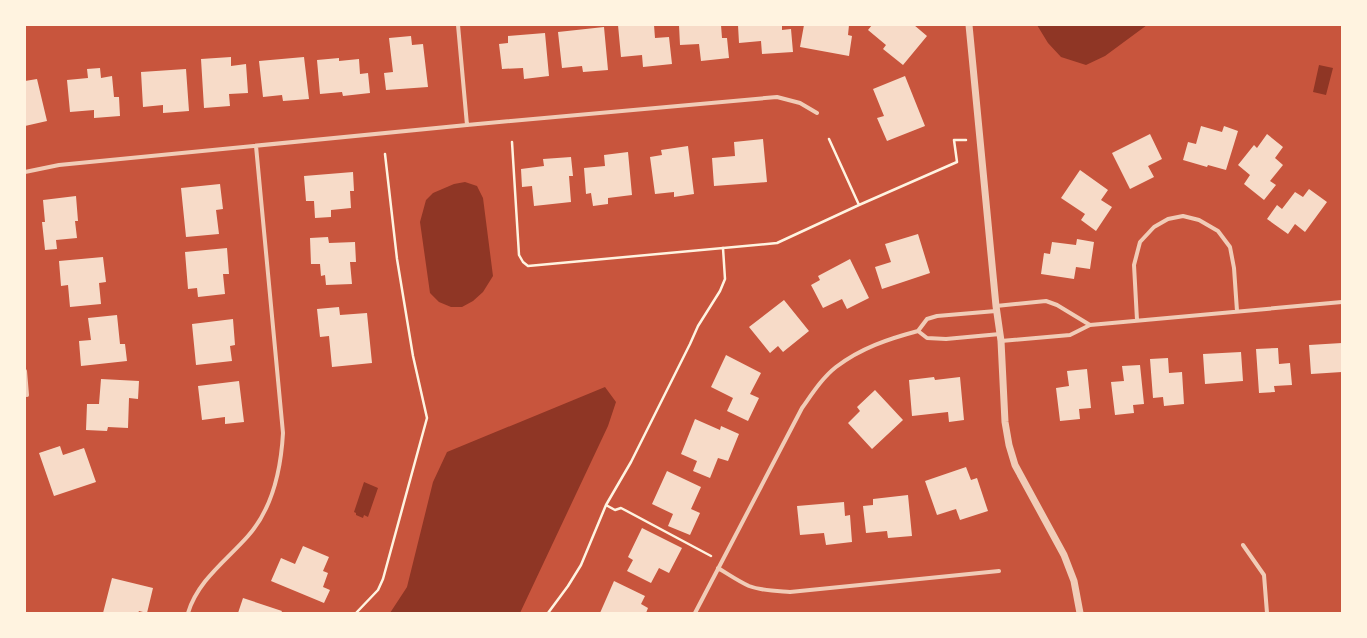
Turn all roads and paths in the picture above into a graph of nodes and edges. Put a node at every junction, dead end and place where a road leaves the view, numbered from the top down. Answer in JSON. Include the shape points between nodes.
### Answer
{"nodes":[{"id":1,"x":458,"y":25,"type":"edge"},
{"id":2,"x":969,"y":25,"type":"edge"},
{"id":3,"x":817,"y":113,"type":"dead end"},
{"id":4,"x":467,"y":125,"type":"junction"},
{"id":5,"x":829,"y":139,"type":"dead end"},
{"id":6,"x":966,"y":140,"type":"dead end"},
{"id":7,"x":512,"y":142,"type":"dead end"},
{"id":8,"x":256,"y":146,"type":"junction"},
{"id":9,"x":385,"y":154,"type":"dead end"},
{"id":10,"x":25,"y":172,"type":"edge"},
{"id":11,"x":860,"y":205,"type":"junction"},
{"id":12,"x":724,"y":248,"type":"junction"},
{"id":13,"x":1342,"y":302,"type":"edge"},
{"id":14,"x":996,"y":308,"type":"junction"},
{"id":15,"x":1238,"y":311,"type":"junction"},
{"id":16,"x":1137,"y":320,"type":"junction"},
{"id":17,"x":1090,"y":325,"type":"junction"},
{"id":18,"x":918,"y":331,"type":"junction"},
{"id":19,"x":1001,"y":338,"type":"junction"},
{"id":20,"x":25,"y":371,"type":"edge"},
{"id":21,"x":27,"y":395,"type":"dead end"},
{"id":22,"x":606,"y":504,"type":"junction"},
{"id":23,"x":1243,"y":545,"type":"dead end"},
{"id":24,"x":711,"y":556,"type":"dead end"},
{"id":25,"x":718,"y":568,"type":"junction"},
{"id":26,"x":999,"y":571,"type":"dead end"},
{"id":27,"x":188,"y":613,"type":"edge"},
{"id":28,"x":356,"y":613,"type":"edge"},
{"id":29,"x":548,"y":613,"type":"edge"},
{"id":30,"x":695,"y":613,"type":"edge"},
{"id":31,"x":1080,"y":613,"type":"edge"},
{"id":32,"x":1267,"y":613,"type":"edge"}],
"edges":[{"from":1,"to":4,"type":"street"},
{"from":2,"to":14,"type":"street"},
{"from":3,"to":4,"type":"street","via":[[800,103],[777,97]]},
{"from":4,"to":8,"type":"street"},
{"from":5,"to":11,"type":"path"},
{"from":6,"to":11,"type":"path","via":[[954,140],[957,162]]},
{"from":7,"to":12,"type":"path","via":[[519,256],[528,266]]},
{"from":8,"to":10,"type":"street","via":[[59,166]]},
{"from":8,"to":27,"type":"street","via":[[283,432],[282,453],[278,475],[263,516],[250,535],[207,579],[190,605]]},
{"from":9,"to":28,"type":"path","via":[[397,259],[413,356],[427,418],[383,579],[378,590]]},
{"from":11,"to":12,"type":"path","via":[[777,243]]},
{"from":12,"to":22,"type":"path","via":[[725,279],[720,291],[698,326],[631,462]]},
{"from":13,"to":15,"type":"street"},
{"from":14,"to":17,"type":"street","via":[[1046,301]]},
{"from":14,"to":18,"type":"street","via":[[937,316],[927,319]]},
{"from":14,"to":19,"type":"street"},
{"from":15,"to":16,"type":"street"},
{"from":15,"to":16,"type":"street","via":[[1230,247],[1218,231],[1199,220],[1183,216],[1168,219],[1154,227],[1140,242],[1134,265]]},
{"from":16,"to":17,"type":"street"},
{"from":17,"to":19,"type":"street","via":[[1070,335]]},
{"from":18,"to":19,"type":"street","via":[[927,338],[946,340]]},
{"from":18,"to":25,"type":"street","via":[[886,340],[859,352],[835,368],[817,387],[802,408]]},
{"from":19,"to":31,"type":"street","via":[[1005,422],[1009,445],[1015,465],[1064,556],[1074,580]]},
{"from":20,"to":21,"type":"street"},
{"from":22,"to":24,"type":"path","via":[[615,510],[621,508]]},
{"from":22,"to":29,"type":"path","via":[[581,565]]},
{"from":23,"to":32,"type":"street","via":[[1264,575]]},
{"from":25,"to":26,"type":"street","via":[[749,586],[790,592]]},
{"from":25,"to":30,"type":"street"}]}
